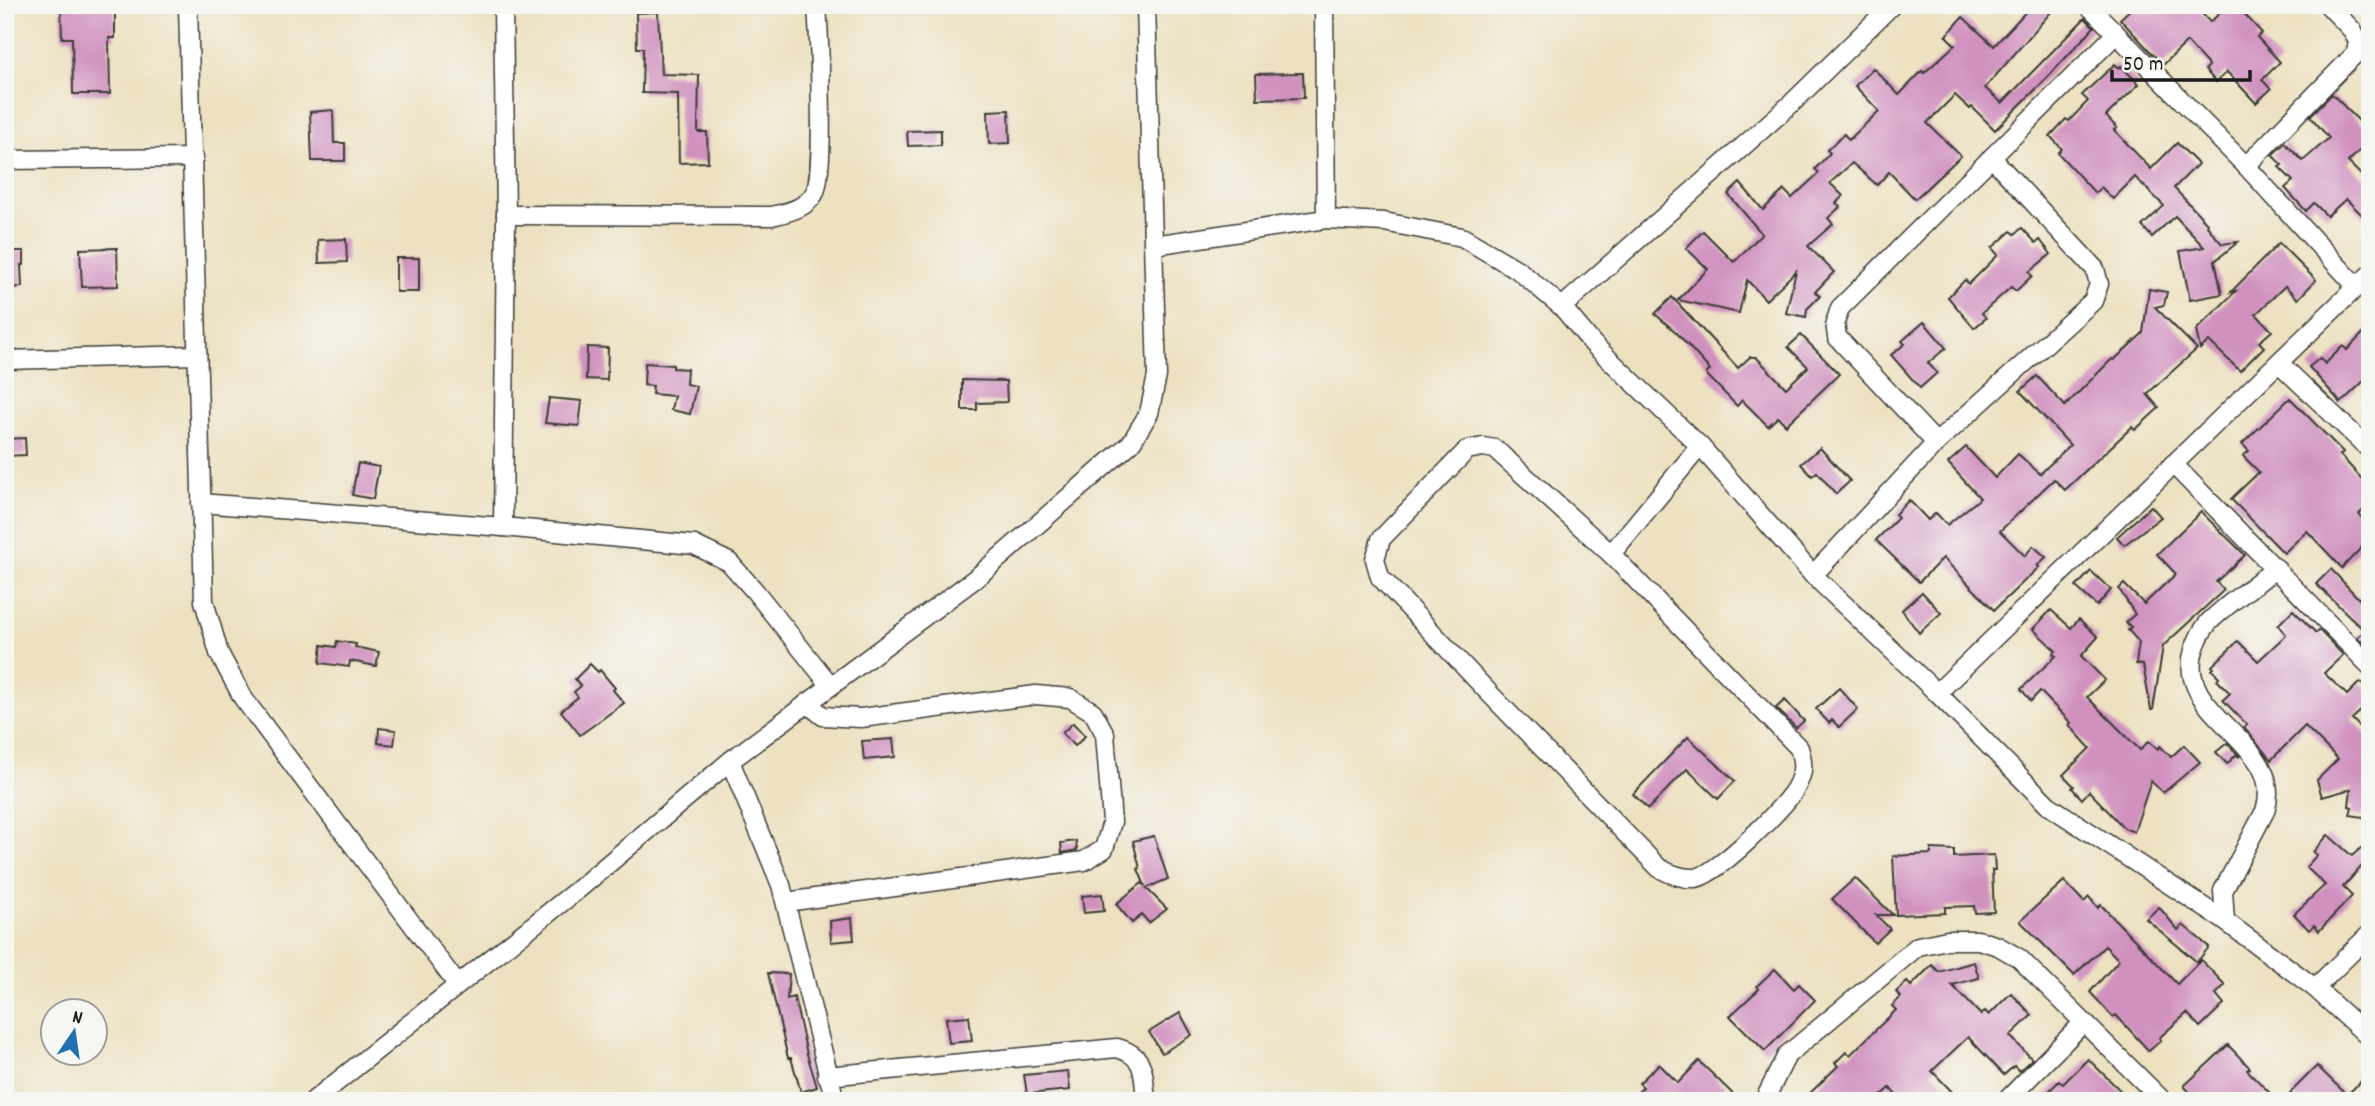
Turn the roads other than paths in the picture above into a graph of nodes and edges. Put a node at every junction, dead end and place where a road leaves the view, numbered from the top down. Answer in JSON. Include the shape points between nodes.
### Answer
{"nodes":[{"id":1,"x":188,"y":5,"type":"edge"},
{"id":2,"x":503,"y":5,"type":"edge"},
{"id":3,"x":817,"y":5,"type":"edge"},
{"id":4,"x":1146,"y":5,"type":"edge"},
{"id":5,"x":1324,"y":5,"type":"edge"},
{"id":6,"x":1892,"y":5,"type":"edge"},
{"id":7,"x":2088,"y":5,"type":"edge"},
{"id":8,"x":2328,"y":5,"type":"edge"},
{"id":9,"x":2115,"y":34,"type":"junction"},
{"id":10,"x":1992,"y":158,"type":"junction"},
{"id":11,"x":194,"y":159,"type":"junction"},
{"id":12,"x":5,"y":160,"type":"edge"},
{"id":13,"x":2246,"y":166,"type":"junction"},
{"id":14,"x":506,"y":215,"type":"junction"},
{"id":15,"x":1326,"y":219,"type":"junction"},
{"id":16,"x":1154,"y":245,"type":"junction"},
{"id":17,"x":2363,"y":281,"type":"edge"},
{"id":18,"x":1562,"y":307,"type":"junction"},
{"id":19,"x":196,"y":355,"type":"junction"},
{"id":20,"x":5,"y":360,"type":"edge"},
{"id":21,"x":2279,"y":363,"type":"junction"},
{"id":22,"x":1936,"y":443,"type":"junction"},
{"id":23,"x":1700,"y":446,"type":"junction"},
{"id":24,"x":2370,"y":450,"type":"edge"},
{"id":25,"x":2173,"y":464,"type":"junction"},
{"id":26,"x":201,"y":503,"type":"junction"},
{"id":27,"x":503,"y":527,"type":"junction"},
{"id":28,"x":1611,"y":554,"type":"junction"},
{"id":29,"x":2276,"y":568,"type":"junction"},
{"id":30,"x":1813,"y":575,"type":"junction"},
{"id":31,"x":2370,"y":666,"type":"edge"},
{"id":32,"x":831,"y":686,"type":"junction"},
{"id":33,"x":1937,"y":693,"type":"junction"},
{"id":34,"x":807,"y":703,"type":"junction"},
{"id":35,"x":730,"y":761,"type":"junction"},
{"id":36,"x":786,"y":902,"type":"junction"},
{"id":37,"x":2225,"y":921,"type":"junction"},
{"id":38,"x":2370,"y":934,"type":"edge"},
{"id":39,"x":457,"y":984,"type":"junction"},
{"id":40,"x":2315,"y":988,"type":"junction"},
{"id":41,"x":2083,"y":1023,"type":"junction"},
{"id":42,"x":2370,"y":1038,"type":"edge"},
{"id":43,"x":827,"y":1076,"type":"junction"},
{"id":44,"x":313,"y":1101,"type":"edge"},
{"id":45,"x":835,"y":1101,"type":"edge"},
{"id":46,"x":1146,"y":1101,"type":"edge"},
{"id":47,"x":1764,"y":1101,"type":"edge"},
{"id":48,"x":2006,"y":1101,"type":"edge"},
{"id":49,"x":2163,"y":1101,"type":"edge"}],
"edges":[{"from":1,"to":11,"type":"street"},
{"from":2,"to":14,"type":"street"},
{"from":3,"to":14,"type":"street","via":[[819,162],[816,193],[800,208],[772,216]]},
{"from":4,"to":16,"type":"street"},
{"from":5,"to":15,"type":"street"},
{"from":6,"to":18,"type":"street","via":[[1792,103]]},
{"from":7,"to":9,"type":"street"},
{"from":8,"to":13,"type":"street","via":[[2352,30],[2358,41],[2356,53]]},
{"from":9,"to":10,"type":"street"},
{"from":9,"to":13,"type":"street"},
{"from":10,"to":22,"type":"street","via":[[1840,308],[1835,323],[1837,337]]},
{"from":10,"to":22,"type":"street","via":[[2095,269],[2099,284],[2093,301]]},
{"from":11,"to":12,"type":"street"},
{"from":11,"to":19,"type":"street"},
{"from":13,"to":17,"type":"street"},
{"from":14,"to":27,"type":"street"},
{"from":15,"to":16,"type":"street"},
{"from":15,"to":18,"type":"street","via":[[1384,222],[1462,237],[1518,270]]},
{"from":16,"to":32,"type":"street","via":[[1157,376],[1149,413],[1131,443],[976,578]]},
{"from":17,"to":21,"type":"street"},
{"from":18,"to":23,"type":"street","via":[[1593,344]]},
{"from":19,"to":20,"type":"street"},
{"from":19,"to":26,"type":"street"},
{"from":21,"to":24,"type":"street"},
{"from":21,"to":25,"type":"street"},
{"from":22,"to":30,"type":"street"},
{"from":23,"to":28,"type":"street"},
{"from":23,"to":30,"type":"street"},
{"from":25,"to":29,"type":"street"},
{"from":25,"to":33,"type":"street"},
{"from":26,"to":27,"type":"street"},
{"from":26,"to":39,"type":"street","via":[[204,601],[219,653],[231,676]]},
{"from":27,"to":32,"type":"street","via":[[694,545],[729,562]]},
{"from":28,"to":28,"type":"street","via":[[1799,748],[1804,765],[1795,789],[1775,813],[1722,864],[1697,879],[1659,868],[1380,577],[1375,559],[1381,539],[1467,450],[1483,447],[1494,449]]},
{"from":29,"to":31,"type":"street"},
{"from":29,"to":37,"type":"street","via":[[2208,624],[2190,663],[2204,702],[2253,753],[2266,776],[2269,799],[2265,811],[2223,891]]},
{"from":30,"to":33,"type":"street"},
{"from":32,"to":34,"type":"street"},
{"from":33,"to":37,"type":"street","via":[[2048,805]]},
{"from":34,"to":35,"type":"street"},
{"from":34,"to":36,"type":"street","via":[[822,716],[861,718],[1036,695],[1070,698],[1093,712],[1105,734],[1112,822],[1104,849],[1084,861]]},
{"from":35,"to":36,"type":"street"},
{"from":35,"to":39,"type":"street"},
{"from":36,"to":43,"type":"street"},
{"from":37,"to":40,"type":"street"},
{"from":38,"to":40,"type":"street"},
{"from":39,"to":44,"type":"street"},
{"from":40,"to":42,"type":"street"},
{"from":41,"to":47,"type":"street","via":[[2019,958],[1978,940],[1947,940],[1919,947],[1787,1055]]},
{"from":41,"to":48,"type":"street"},
{"from":41,"to":49,"type":"street"},
{"from":43,"to":45,"type":"street"},
{"from":43,"to":46,"type":"street","via":[[1117,1048],[1131,1052],[1141,1063]]}]}
